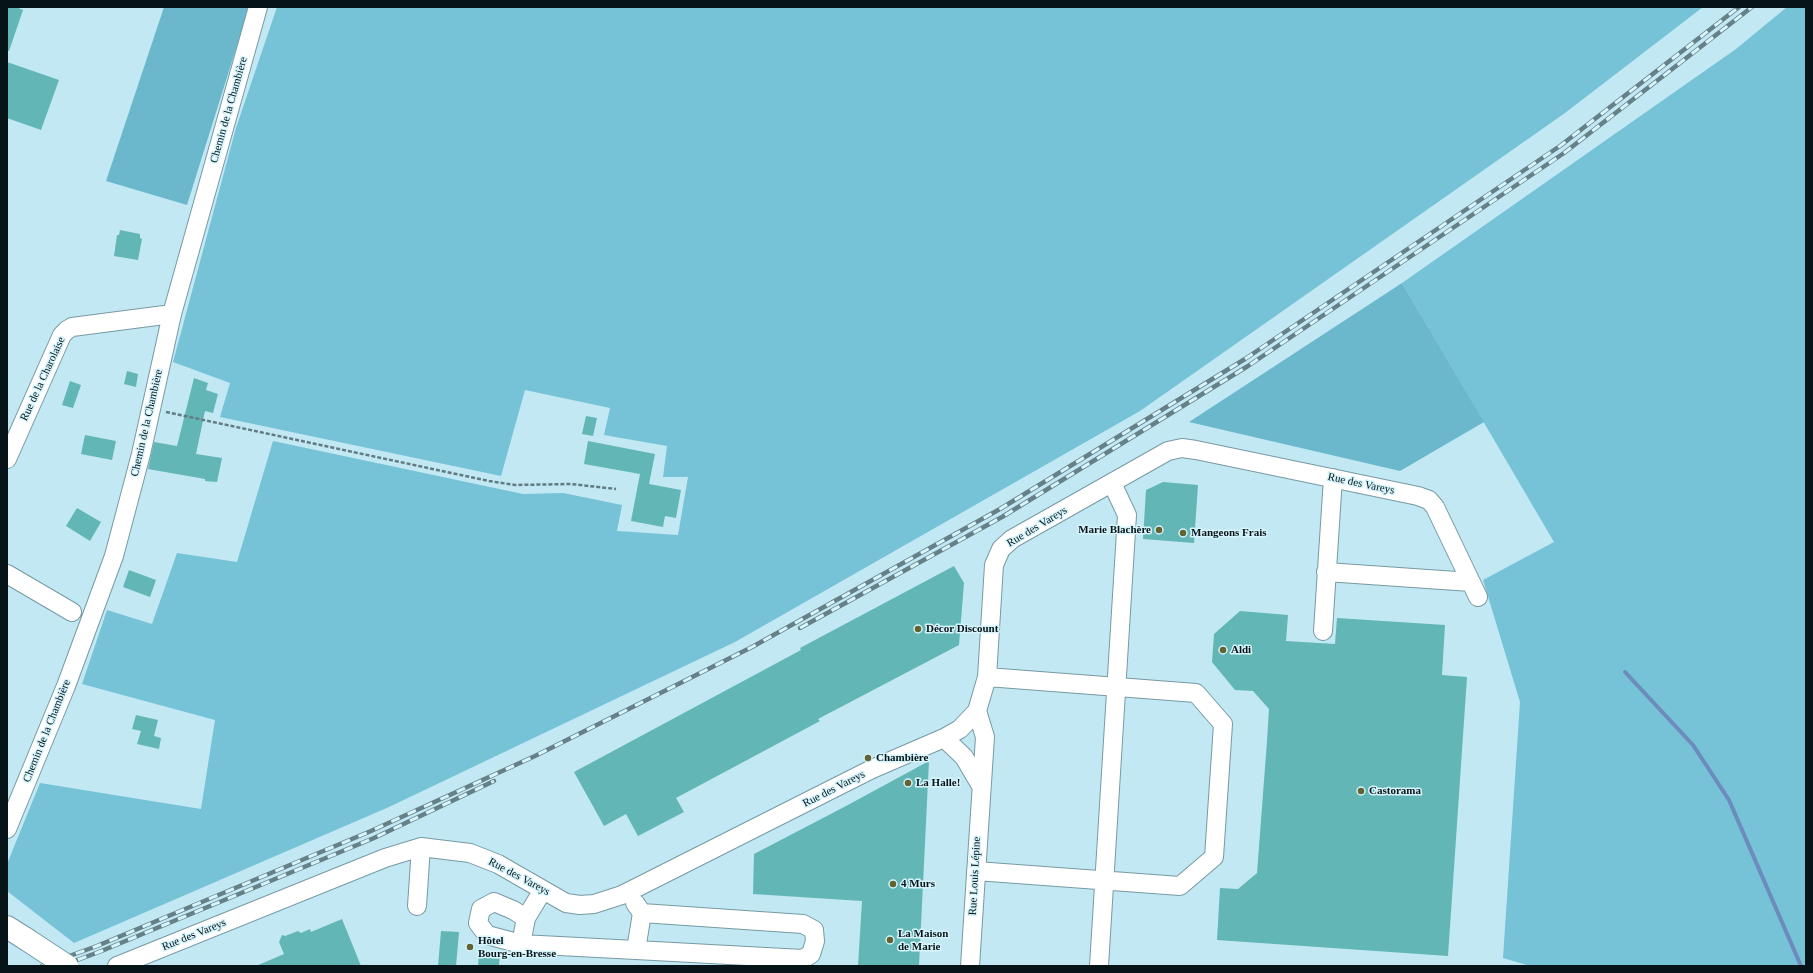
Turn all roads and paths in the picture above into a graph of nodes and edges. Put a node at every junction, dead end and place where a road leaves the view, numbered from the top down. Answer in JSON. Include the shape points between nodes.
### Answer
{"nodes":[{"id":1,"x":258,"y":7,"type":"edge"},
{"id":2,"x":172,"y":314,"type":"junction"},
{"id":3,"x":151,"y":409,"type":"junction"},
{"id":4,"x":7,"y":459,"type":"edge"},
{"id":5,"x":1333,"y":478,"type":"junction"},
{"id":6,"x":1112,"y":483,"type":"junction"},
{"id":7,"x":616,"y":489,"type":"dead end"},
{"id":8,"x":1326,"y":572,"type":"junction"},
{"id":9,"x":7,"y":574,"type":"edge"},
{"id":10,"x":72,"y":612,"type":"dead end"},
{"id":11,"x":1322,"y":631,"type":"dead end"},
{"id":12,"x":987,"y":677,"type":"junction"},
{"id":13,"x":1116,"y":687,"type":"junction"},
{"id":14,"x":977,"y":711,"type":"junction"},
{"id":15,"x":944,"y":738,"type":"junction"},
{"id":16,"x":981,"y":786,"type":"junction"},
{"id":17,"x":7,"y":829,"type":"edge"},
{"id":18,"x":421,"y":848,"type":"junction"},
{"id":19,"x":976,"y":871,"type":"junction"},
{"id":20,"x":1104,"y":881,"type":"junction"},
{"id":21,"x":543,"y":890,"type":"junction"},
{"id":22,"x":628,"y":892,"type":"junction"},
{"id":23,"x":417,"y":906,"type":"dead end"},
{"id":24,"x":642,"y":913,"type":"junction"},
{"id":25,"x":526,"y":918,"type":"junction"},
{"id":26,"x":7,"y":927,"type":"edge"},
{"id":27,"x":520,"y":944,"type":"junction"},
{"id":28,"x":636,"y":950,"type":"junction"},
{"id":29,"x":67,"y":966,"type":"edge"},
{"id":30,"x":117,"y":966,"type":"edge"},
{"id":31,"x":970,"y":966,"type":"edge"},
{"id":32,"x":1099,"y":966,"type":"edge"}],
"edges":[{"from":1,"to":2,"type":"street","name":"Chemin de la Chambière"},
{"from":2,"to":3,"type":"street","name":"Chemin de la Chambière"},
{"from":2,"to":4,"type":"street","name":"Rue de la Charolaise","via":[[67,330],[62,335]]},
{"from":3,"to":7,"type":"path","via":[[489,481],[515,485],[571,484]]},
{"from":3,"to":17,"type":"street","name":"Chemin de la Chambière","via":[[114,556],[66,686]]},
{"from":5,"to":6,"type":"street","name":"Rue des Vareys","via":[[1182,448],[1168,451]]},
{"from":5,"to":8,"type":"street"},
{"from":5,"to":8,"type":"street","name":"Rue des Vareys","via":[[1429,500],[1435,507],[1475,589]]},
{"from":6,"to":12,"type":"street","name":"Rue des Vareys","via":[[1012,540],[1001,549],[994,565]]},
{"from":6,"to":13,"type":"street","via":[[1127,515]]},
{"from":8,"to":11,"type":"street"},
{"from":9,"to":10,"type":"street"},
{"from":12,"to":13,"type":"street"},
{"from":12,"to":14,"type":"street","name":"Rue des Vareys"},
{"from":13,"to":20,"type":"street"},
{"from":13,"to":20,"type":"street","via":[[1196,693],[1223,724],[1214,857],[1180,886]]},
{"from":14,"to":15,"type":"street","name":"Rue des Vareys","via":[[960,729]]},
{"from":14,"to":16,"type":"street","name":"Rue Louis Lépine","via":[[985,737]]},
{"from":15,"to":16,"type":"street","via":[[964,757]]},
{"from":15,"to":22,"type":"street","name":"Rue des Vareys","via":[[872,769]]},
{"from":16,"to":19,"type":"street","name":"Rue Louis Lépine"},
{"from":18,"to":21,"type":"street","name":"Rue des Vareys","via":[[470,853],[498,864]]},
{"from":18,"to":23,"type":"street"},
{"from":18,"to":30,"type":"street","name":"Rue des Vareys","via":[[386,858]]},
{"from":19,"to":20,"type":"street"},
{"from":19,"to":31,"type":"street","name":"Rue Louis Lépine"},
{"from":20,"to":32,"type":"street"},
{"from":21,"to":22,"type":"street","name":"Rue des Vareys","via":[[566,903],[580,905],[594,904]]},
{"from":21,"to":25,"type":"street"},
{"from":22,"to":24,"type":"street"},
{"from":24,"to":28,"type":"street"},
{"from":24,"to":28,"type":"street","via":[[803,924],[814,930],[815,941],[811,954],[803,959]]},
{"from":25,"to":27,"type":"street"},
{"from":25,"to":27,"type":"street","via":[[494,902],[481,909],[478,923],[487,935]]},
{"from":26,"to":29,"type":"main road","bridge":true},
{"from":27,"to":28,"type":"street"}]}
